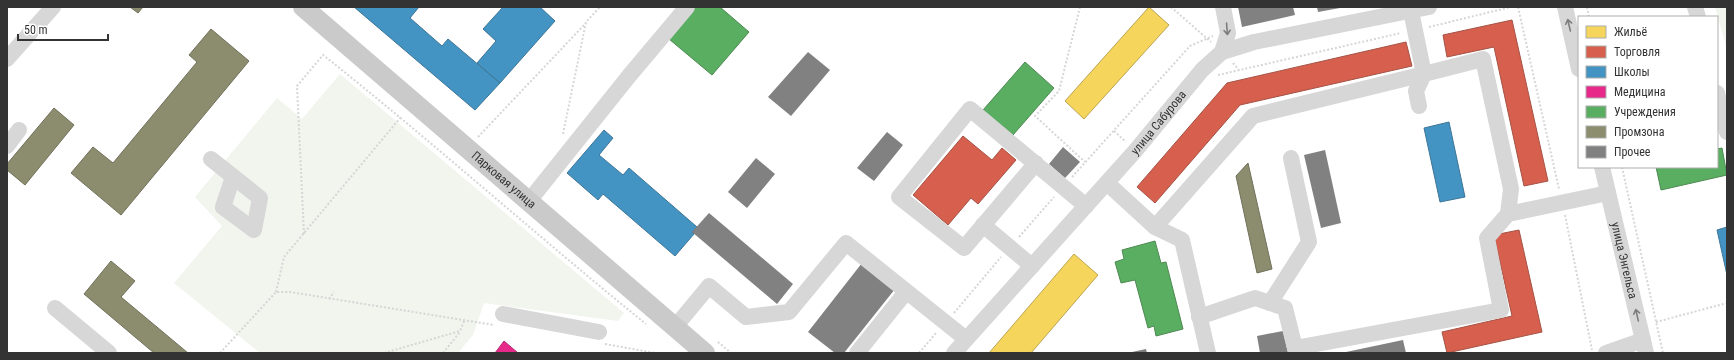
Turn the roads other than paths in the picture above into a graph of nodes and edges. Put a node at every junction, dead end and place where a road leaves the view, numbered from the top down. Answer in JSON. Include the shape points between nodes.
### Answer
{"nodes":[{"id":1,"x":53,"y":7,"type":"edge"},
{"id":2,"x":303,"y":7,"type":"edge"},
{"id":3,"x":687,"y":7,"type":"edge"},
{"id":4,"x":1223,"y":7,"type":"edge"},
{"id":5,"x":1429,"y":7,"type":"edge"},
{"id":6,"x":1565,"y":7,"type":"edge"},
{"id":7,"x":1410,"y":11,"type":"junction"},
{"id":8,"x":1222,"y":52,"type":"junction"},
{"id":9,"x":7,"y":59,"type":"edge"},
{"id":10,"x":1578,"y":65,"type":"edge"},
{"id":11,"x":1424,"y":74,"type":"junction"},
{"id":12,"x":1718,"y":97,"type":"edge"},
{"id":13,"x":1419,"y":106,"type":"dead end"},
{"id":14,"x":19,"y":130,"type":"dead end"},
{"id":15,"x":1727,"y":132,"type":"edge"},
{"id":16,"x":7,"y":146,"type":"edge"},
{"id":17,"x":1291,"y":158,"type":"dead end"},
{"id":18,"x":210,"y":159,"type":"dead end"},
{"id":19,"x":1036,"y":163,"type":"junction"},
{"id":20,"x":1602,"y":168,"type":"edge"},
{"id":21,"x":233,"y":177,"type":"dead end"},
{"id":22,"x":1107,"y":183,"type":"junction"},
{"id":23,"x":1608,"y":193,"type":"junction"},
{"id":24,"x":529,"y":201,"type":"junction"},
{"id":25,"x":1086,"y":206,"type":"junction"},
{"id":26,"x":1508,"y":214,"type":"junction"},
{"id":27,"x":983,"y":225,"type":"junction"},
{"id":28,"x":1155,"y":227,"type":"junction"},
{"id":29,"x":1032,"y":266,"type":"junction"},
{"id":30,"x":906,"y":292,"type":"junction"},
{"id":31,"x":1270,"y":303,"type":"junction"},
{"id":32,"x":55,"y":308,"type":"dead end"},
{"id":33,"x":503,"y":314,"type":"dead end"},
{"id":34,"x":1199,"y":317,"type":"junction"},
{"id":35,"x":675,"y":327,"type":"junction"},
{"id":36,"x":599,"y":332,"type":"dead end"},
{"id":37,"x":966,"y":340,"type":"junction"},
{"id":38,"x":1645,"y":346,"type":"edge"},
{"id":39,"x":102,"y":351,"type":"edge"},
{"id":40,"x":705,"y":353,"type":"edge"},
{"id":41,"x":857,"y":353,"type":"edge"},
{"id":42,"x":954,"y":353,"type":"edge"},
{"id":43,"x":1208,"y":353,"type":"edge"},
{"id":44,"x":1606,"y":353,"type":"edge"}],
"edges":[{"from":1,"to":9,"type":"street"},
{"from":2,"to":24,"type":"main road","name":"Парковая улица"},
{"from":3,"to":24,"type":"street"},
{"from":4,"to":8,"type":"street","one_way":true,"via":[[1228,32]]},
{"from":5,"to":7,"type":"street","name":"улица Сабурова"},
{"from":10,"to":6,"type":"street","one_way":true},
{"from":7,"to":8,"type":"street","name":"улица Сабурова","via":[[1254,42]]},
{"from":7,"to":11,"type":"street"},
{"from":8,"to":22,"type":"street","name":"улица Сабурова","via":[[1202,70]]},
{"from":11,"to":13,"type":"street","via":[[1416,91]]},
{"from":11,"to":26,"type":"street","via":[[1483,59],[1511,189]]},
{"from":11,"to":28,"type":"street","via":[[1253,116]]},
{"from":12,"to":15,"type":"street"},
{"from":14,"to":16,"type":"street"},
{"from":17,"to":31,"type":"street","via":[[1309,242]]},
{"from":18,"to":21,"type":"street"},
{"from":19,"to":25,"type":"street"},
{"from":19,"to":27,"type":"street"},
{"from":19,"to":27,"type":"street","via":[[970,109],[899,197],[964,248]]},
{"from":20,"to":23,"type":"street","name":"улица Энгельса"},
{"from":22,"to":25,"type":"street","name":"улица Сабурова"},
{"from":22,"to":28,"type":"street"},
{"from":23,"to":26,"type":"street"},
{"from":38,"to":23,"type":"street","name":"улица Энгельса","one_way":true},
{"from":24,"to":35,"type":"main road","name":"Парковая улица"},
{"from":25,"to":29,"type":"street","name":"улица Сабурова"},
{"from":26,"to":31,"type":"street","via":[[1487,238],[1500,310],[1295,348],[1285,308]]},
{"from":27,"to":29,"type":"street"},
{"from":28,"to":34,"type":"street","via":[[1182,240]]},
{"from":29,"to":37,"type":"street","name":"улица Сабурова"},
{"from":30,"to":35,"type":"street","via":[[846,243],[789,312],[746,317],[709,286]]},
{"from":30,"to":37,"type":"street"},
{"from":30,"to":41,"type":"street"},
{"from":31,"to":34,"type":"street","via":[[1255,298]]},
{"from":32,"to":39,"type":"street"},
{"from":33,"to":36,"type":"street"},
{"from":34,"to":43,"type":"street"},
{"from":35,"to":40,"type":"main road","name":"Парковая улица"},
{"from":37,"to":42,"type":"street","name":"улица Сабурова"},
{"from":38,"to":44,"type":"street"}]}
